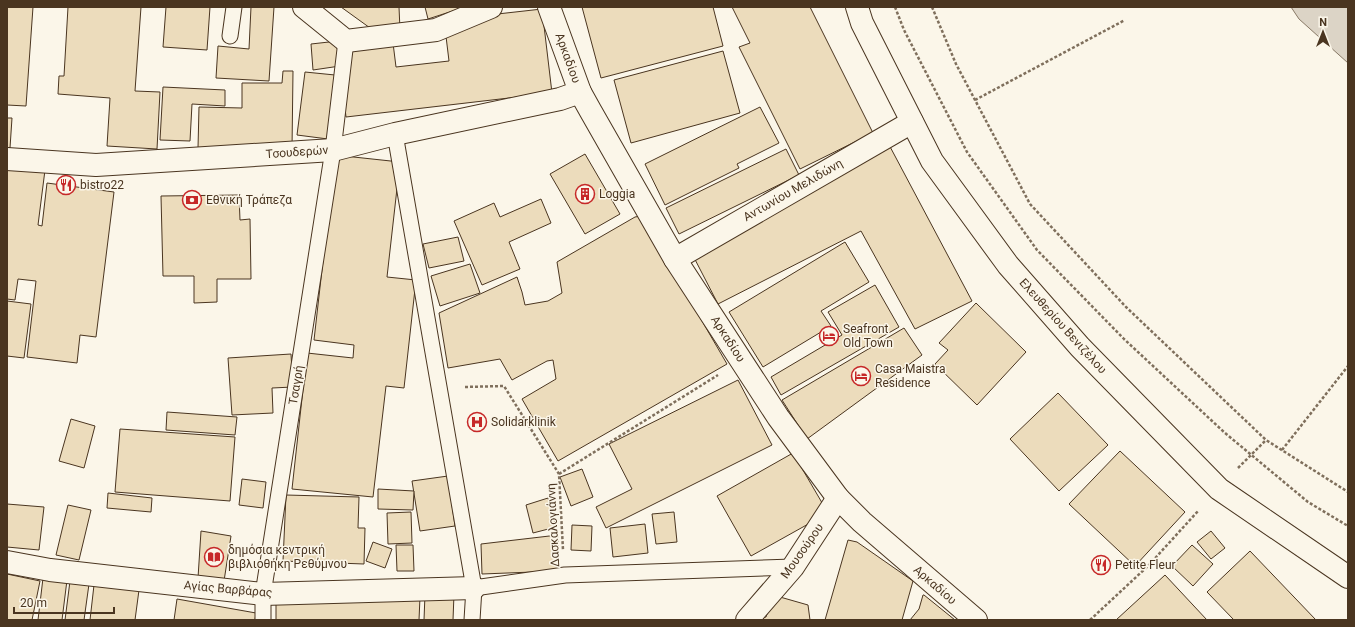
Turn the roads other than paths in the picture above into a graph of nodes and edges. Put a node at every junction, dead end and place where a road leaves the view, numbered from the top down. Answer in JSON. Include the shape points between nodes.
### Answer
{"nodes":[{"id":1,"x":234,"y":7,"type":"edge"},
{"id":2,"x":304,"y":7,"type":"edge"},
{"id":3,"x":492,"y":7,"type":"edge"},
{"id":4,"x":549,"y":7,"type":"edge"},
{"id":5,"x":857,"y":7,"type":"edge"},
{"id":6,"x":230,"y":36,"type":"dead end"},
{"id":7,"x":346,"y":41,"type":"junction"},
{"id":8,"x":580,"y":92,"type":"junction"},
{"id":9,"x":912,"y":122,"type":"junction"},
{"id":10,"x":395,"y":134,"type":"junction"},
{"id":11,"x":333,"y":150,"type":"junction"},
{"id":12,"x":7,"y":159,"type":"edge"},
{"id":13,"x":675,"y":259,"type":"junction"},
{"id":14,"x":838,"y":498,"type":"junction"},
{"id":15,"x":7,"y":562,"type":"edge"},
{"id":16,"x":793,"y":567,"type":"junction"},
{"id":17,"x":1348,"y":577,"type":"edge"},
{"id":18,"x":474,"y":588,"type":"junction"},
{"id":19,"x":263,"y":594,"type":"junction"},
{"id":20,"x":263,"y":620,"type":"edge"},
{"id":21,"x":472,"y":620,"type":"edge"},
{"id":22,"x":747,"y":620,"type":"edge"},
{"id":23,"x":976,"y":620,"type":"edge"}],
"edges":[{"from":1,"to":6,"type":"lane"},
{"from":2,"to":7,"type":"street"},
{"from":3,"to":7,"type":"street","via":[[436,30]]},
{"from":4,"to":8,"type":"street","name":"Αρκαδίου"},
{"from":5,"to":9,"type":"street","name":"Ελευθερίου Βενιζέλου","via":[[862,23]]},
{"from":7,"to":11,"type":"lane","name":"Τσαγρή"},
{"from":8,"to":10,"type":"street","name":"Τσουδερών","via":[[560,99]]},
{"from":8,"to":13,"type":"street","name":"Αρκαδίου"},
{"from":9,"to":13,"type":"street","name":"Αντωνίου Μελιδώνη"},
{"from":9,"to":17,"type":"street","name":"Ελευθερίου Βενιζέλου","via":[[932,161],[1008,265],[1080,347],[1219,488]]},
{"from":10,"to":11,"type":"street","name":"Τσουδερών"},
{"from":10,"to":18,"type":"lane"},
{"from":11,"to":12,"type":"street","name":"Τσουδερών","via":[[96,165]]},
{"from":11,"to":19,"type":"lane","name":"Τσαγρή"},
{"from":13,"to":14,"type":"street","name":"Αρκαδίου","via":[[778,417]]},
{"from":14,"to":16,"type":"street","name":"Μουσούρου"},
{"from":14,"to":23,"type":"street","name":"Αρκαδίου","via":[[862,522]]},
{"from":15,"to":19,"type":"street","name":"Αγίας Βαρβάρας","via":[[50,570]]},
{"from":16,"to":18,"type":"lane","via":[[564,575]]},
{"from":16,"to":22,"type":"street","name":"Μουσούρου"},
{"from":18,"to":19,"type":"street","name":"Αγίας Βαρβάρας"},
{"from":18,"to":21,"type":"lane"},
{"from":19,"to":20,"type":"lane","name":"Τσαγρή"}]}
